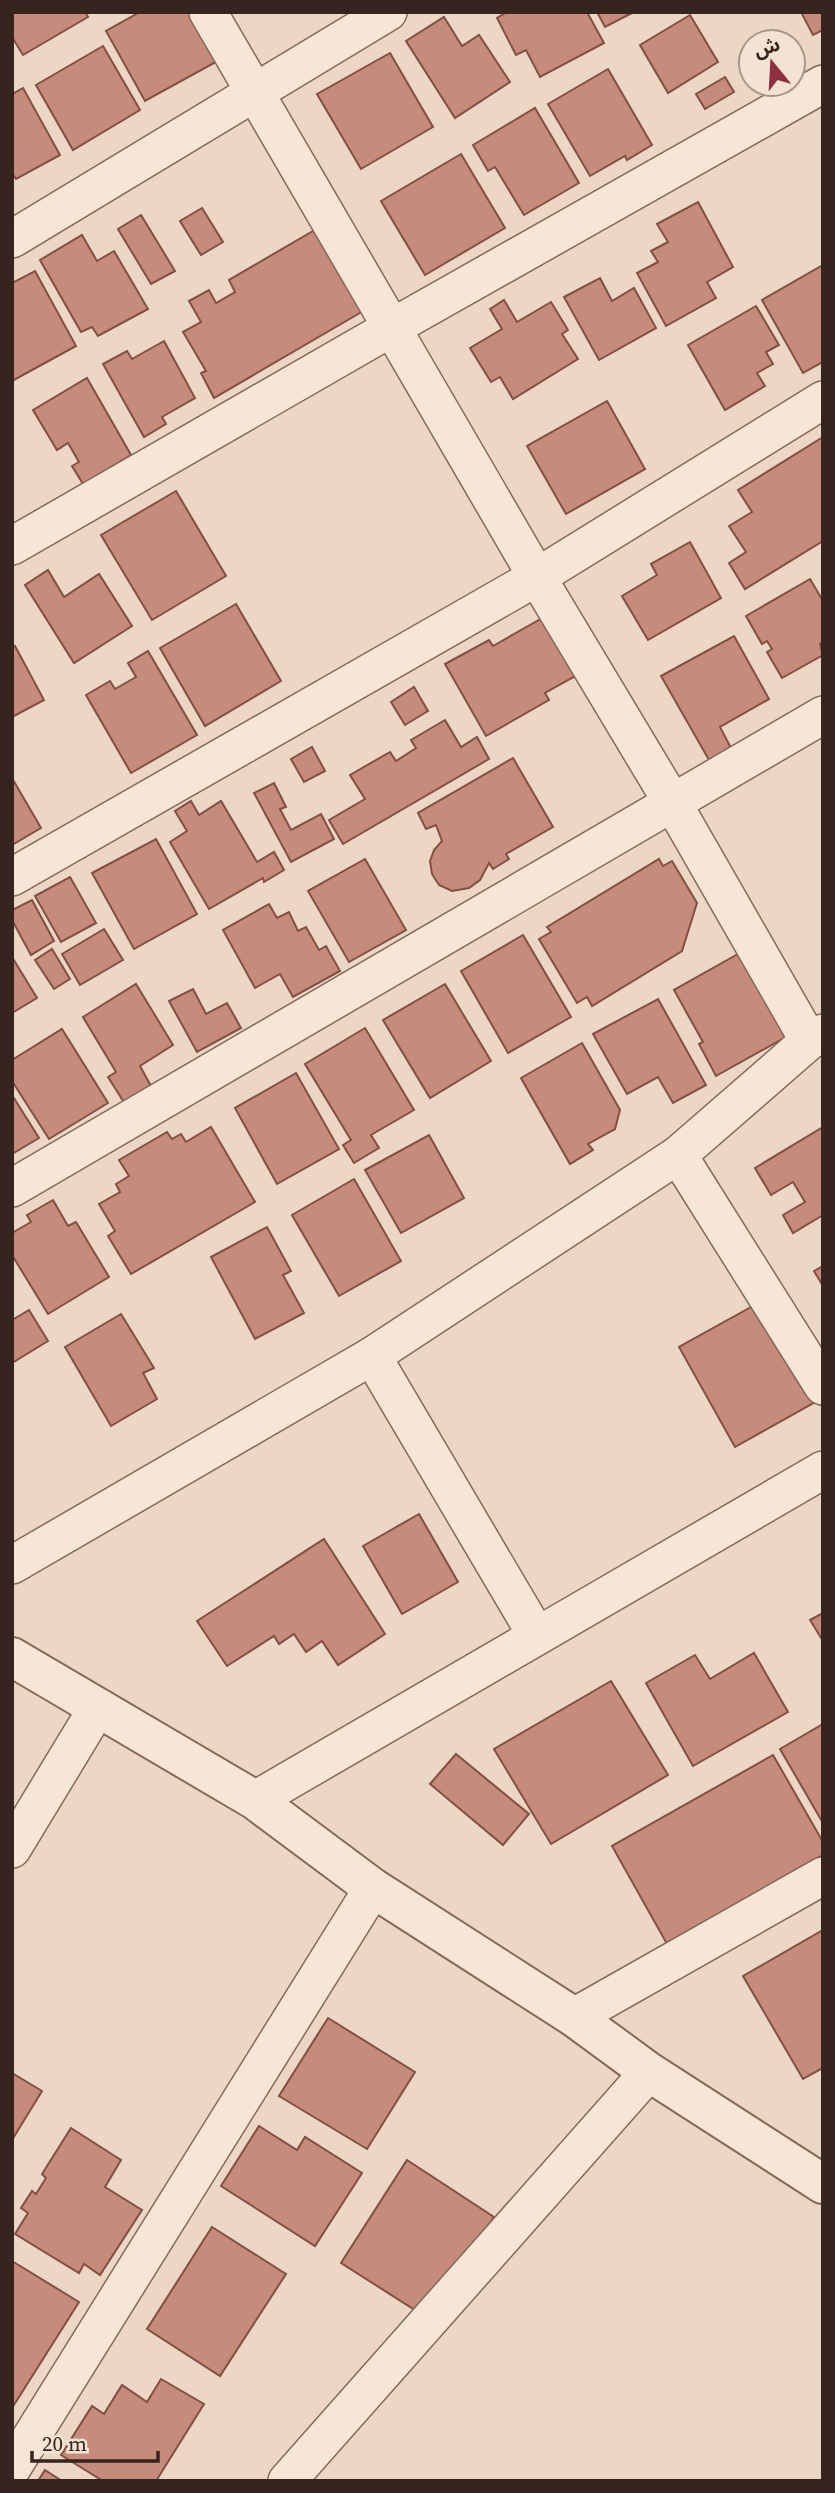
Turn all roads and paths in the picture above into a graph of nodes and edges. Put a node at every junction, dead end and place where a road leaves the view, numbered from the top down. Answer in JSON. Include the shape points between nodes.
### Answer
{"nodes":[{"id":1,"x":208,"y":12,"type":"edge"},
{"id":2,"x":388,"y":12,"type":"edge"},
{"id":3,"x":823,"y":84,"type":"edge"},
{"id":4,"x":255,"y":92,"type":"junction"},
{"id":5,"x":12,"y":239,"type":"edge"},
{"id":6,"x":391,"y":328,"type":"junction"},
{"id":7,"x":823,"y":400,"type":"edge"},
{"id":8,"x":12,"y":546,"type":"edge"},
{"id":9,"x":537,"y":577,"type":"junction"},
{"id":10,"x":823,"y":715,"type":"edge"},
{"id":11,"x":672,"y":802,"type":"junction"},
{"id":12,"x":12,"y":877,"type":"edge"},
{"id":13,"x":816,"y":1037,"type":"edge"},
{"id":14,"x":678,"y":1155,"type":"junction"},
{"id":15,"x":12,"y":1188,"type":"edge"},
{"id":16,"x":372,"y":1356,"type":"junction"},
{"id":17,"x":823,"y":1386,"type":"edge"},
{"id":18,"x":823,"y":1470,"type":"edge"},
{"id":19,"x":12,"y":1565,"type":"edge"},
{"id":20,"x":537,"y":1636,"type":"junction"},
{"id":21,"x":12,"y":1657,"type":"edge"},
{"id":22,"x":98,"y":1707,"type":"junction"},
{"id":23,"x":255,"y":1800,"type":"junction"},
{"id":24,"x":12,"y":1849,"type":"edge"},
{"id":25,"x":823,"y":1876,"type":"edge"},
{"id":26,"x":373,"y":1888,"type":"junction"},
{"id":27,"x":574,"y":2017,"type":"junction"},
{"id":28,"x":649,"y":2072,"type":"junction"},
{"id":29,"x":823,"y":2184,"type":"edge"},
{"id":30,"x":12,"y":2468,"type":"edge"},
{"id":31,"x":287,"y":2481,"type":"edge"}],
"edges":[{"from":1,"to":4,"type":"street"},
{"from":2,"to":4,"type":"street"},
{"from":3,"to":6,"type":"street"},
{"from":4,"to":5,"type":"street"},
{"from":4,"to":6,"type":"street"},
{"from":6,"to":8,"type":"street"},
{"from":6,"to":9,"type":"street"},
{"from":7,"to":9,"type":"street"},
{"from":9,"to":11,"type":"street"},
{"from":9,"to":12,"type":"street"},
{"from":10,"to":11,"type":"street"},
{"from":11,"to":13,"type":"street"},
{"from":11,"to":15,"type":"street"},
{"from":13,"to":14,"type":"street"},
{"from":14,"to":16,"type":"street"},
{"from":14,"to":17,"type":"street"},
{"from":16,"to":19,"type":"street"},
{"from":16,"to":20,"type":"street"},
{"from":18,"to":20,"type":"street"},
{"from":20,"to":23,"type":"street"},
{"from":21,"to":22,"type":"street"},
{"from":22,"to":23,"type":"street"},
{"from":22,"to":24,"type":"street"},
{"from":23,"to":26,"type":"street"},
{"from":25,"to":27,"type":"street"},
{"from":26,"to":27,"type":"street"},
{"from":26,"to":30,"type":"street"},
{"from":27,"to":28,"type":"street"},
{"from":28,"to":29,"type":"street"},
{"from":28,"to":31,"type":"street"}]}
